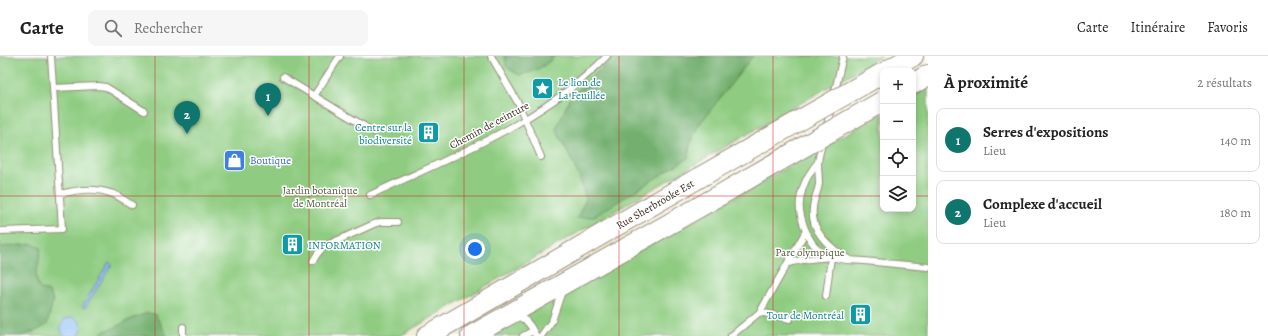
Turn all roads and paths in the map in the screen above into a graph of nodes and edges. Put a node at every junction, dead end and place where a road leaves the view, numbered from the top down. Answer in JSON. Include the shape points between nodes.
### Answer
{"nodes":[{"id":1,"x":51,"y":56,"type":"edge"},
{"id":2,"x":340,"y":56,"type":"edge"},
{"id":3,"x":491,"y":56,"type":"edge"},
{"id":4,"x":607,"y":56,"type":"edge"},
{"id":5,"x":842,"y":56,"type":"edge"},
{"id":6,"x":913,"y":56,"type":"edge"},
{"id":7,"x":892,"y":68,"type":"edge"},
{"id":8,"x":880,"y":75,"type":"edge"},
{"id":9,"x":928,"y":75,"type":"edge"},
{"id":10,"x":283,"y":77,"type":"dead end"},
{"id":11,"x":916,"y":82,"type":"edge"},
{"id":12,"x":53,"y":88,"type":"junction"},
{"id":13,"x":314,"y":96,"type":"junction"},
{"id":14,"x":880,"y":103,"type":"edge"},
{"id":15,"x":144,"y":111,"type":"dead end"},
{"id":16,"x":525,"y":118,"type":"junction"},
{"id":17,"x":374,"y":132,"type":"dead end"},
{"id":18,"x":541,"y":156,"type":"dead end"},
{"id":19,"x":818,"y":162,"type":"junction"},
{"id":20,"x":60,"y":194,"type":"junction"},
{"id":21,"x":370,"y":195,"type":"dead end"},
{"id":22,"x":132,"y":205,"type":"dead end"},
{"id":23,"x":398,"y":222,"type":"dead end"},
{"id":24,"x":806,"y":231,"type":"junction"},
{"id":25,"x":0,"y":232,"type":"edge"},
{"id":26,"x":831,"y":257,"type":"junction"},
{"id":27,"x":850,"y":260,"type":"junction"},
{"id":28,"x":313,"y":261,"type":"dead end"},
{"id":29,"x":787,"y":264,"type":"junction"},
{"id":30,"x":928,"y":267,"type":"edge"},
{"id":31,"x":565,"y":283,"type":"junction"},
{"id":32,"x":826,"y":296,"type":"dead end"},
{"id":33,"x":760,"y":312,"type":"junction"},
{"id":34,"x":508,"y":316,"type":"junction"},
{"id":35,"x":790,"y":318,"type":"dead end"},
{"id":36,"x":183,"y":327,"type":"dead end"},
{"id":37,"x":535,"y":333,"type":"edge"},
{"id":38,"x":183,"y":336,"type":"edge"},
{"id":39,"x":427,"y":336,"type":"edge"},
{"id":40,"x":471,"y":336,"type":"edge"},
{"id":41,"x":523,"y":336,"type":"edge"},
{"id":42,"x":541,"y":336,"type":"edge"},
{"id":43,"x":731,"y":336,"type":"edge"}],
"edges":[{"from":1,"to":12,"type":"lane"},
{"from":2,"to":13,"type":"lane"},
{"from":3,"to":16,"type":"lane"},
{"from":4,"to":16,"type":"lane","name":"Chemin de ceinture","via":[[580,81]]},
{"from":5,"to":19,"type":"lane"},
{"from":6,"to":7,"type":"main road"},
{"from":8,"to":39,"type":"main road","name":"Rue Sherbrooke Est","bridge":true},
{"from":9,"to":11,"type":"main road"},
{"from":10,"to":13,"type":"lane"},
{"from":12,"to":15,"type":"lane","via":[[106,87]]},
{"from":12,"to":20,"type":"lane"},
{"from":13,"to":17,"type":"lane"},
{"from":14,"to":31,"type":"main road","bridge":true},
{"from":16,"to":18,"type":"lane"},
{"from":16,"to":21,"type":"lane","name":"Chemin de ceinture","via":[[475,146]]},
{"from":19,"to":24,"type":"lane","via":[[810,171],[800,200],[799,210]]},
{"from":19,"to":27,"type":"lane","via":[[819,185],[812,217],[828,245]]},
{"from":20,"to":22,"type":"lane","via":[[76,190],[110,192]]},
{"from":20,"to":25,"type":"lane","via":[[62,228]]},
{"from":23,"to":28,"type":"lane","via":[[380,222],[325,246]]},
{"from":24,"to":26,"type":"lane","via":[[819,250]]},
{"from":24,"to":29,"type":"lane"},
{"from":26,"to":27,"type":"lane"},
{"from":26,"to":29,"type":"lane","via":[[801,259]]},
{"from":26,"to":32,"type":"lane"},
{"from":27,"to":30,"type":"lane"},
{"from":29,"to":33,"type":"lane"},
{"from":31,"to":34,"type":"main road"},
{"from":31,"to":42,"type":"lane","via":[[552,321]]},
{"from":33,"to":35,"type":"lane"},
{"from":33,"to":43,"type":"lane"},
{"from":34,"to":37,"type":"lane","via":[[523,318]]},
{"from":34,"to":40,"type":"main road"},
{"from":36,"to":38,"type":"lane"},
{"from":37,"to":41,"type":"lane"}]}
